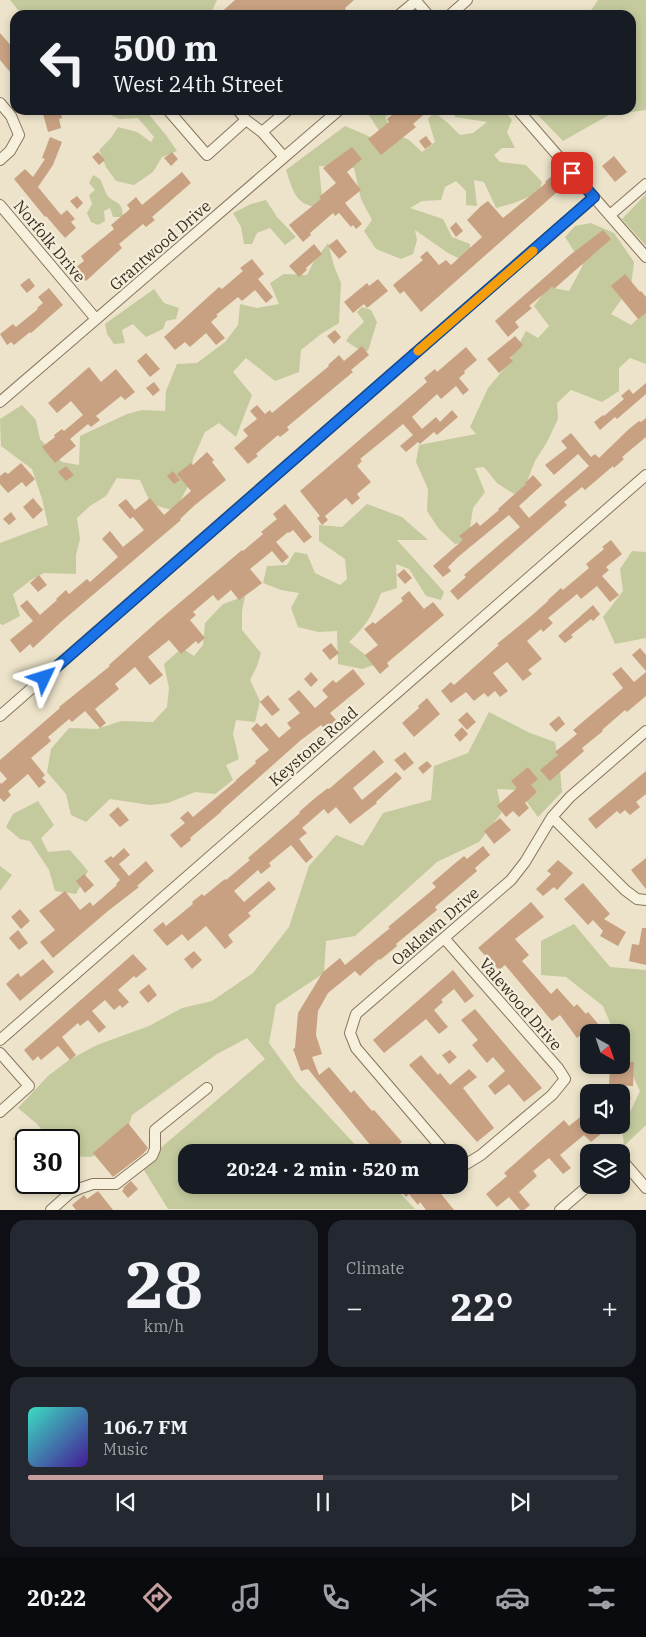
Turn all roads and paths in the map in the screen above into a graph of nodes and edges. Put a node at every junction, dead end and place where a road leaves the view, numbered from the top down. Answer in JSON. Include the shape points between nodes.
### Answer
{"nodes":[{"id":1,"x":415,"y":0,"type":"edge"},
{"id":2,"x":467,"y":0,"type":"edge"},
{"id":3,"x":404,"y":10,"type":"edge"},
{"id":4,"x":424,"y":10,"type":"edge"},
{"id":5,"x":456,"y":10,"type":"edge"},
{"id":6,"x":0,"y":103,"type":"edge"},
{"id":7,"x":10,"y":115,"type":"edge"},
{"id":8,"x":10,"y":115,"type":"edge"},
{"id":9,"x":172,"y":115,"type":"edge"},
{"id":10,"x":242,"y":115,"type":"edge"},
{"id":11,"x":282,"y":115,"type":"edge"},
{"id":12,"x":333,"y":115,"type":"edge"},
{"id":13,"x":522,"y":115,"type":"edge"},
{"id":14,"x":246,"y":120,"type":"junction"},
{"id":15,"x":262,"y":132,"type":"junction"},
{"id":16,"x":284,"y":157,"type":"junction"},
{"id":17,"x":0,"y":160,"type":"edge"},
{"id":18,"x":646,"y":184,"type":"edge"},
{"id":19,"x":594,"y":197,"type":"junction"},
{"id":20,"x":0,"y":205,"type":"edge"},
{"id":21,"x":610,"y":215,"type":"junction"},
{"id":22,"x":646,"y":257,"type":"edge"},
{"id":23,"x":96,"y":319,"type":"junction"},
{"id":24,"x":0,"y":402,"type":"edge"},
{"id":25,"x":646,"y":475,"type":"edge"},
{"id":26,"x":0,"y":716,"type":"edge"},
{"id":27,"x":646,"y":731,"type":"edge"},
{"id":28,"x":552,"y":816,"type":"junction"},
{"id":29,"x":646,"y":900,"type":"edge"},
{"id":30,"x":444,"y":938,"type":"junction"},
{"id":31,"x":0,"y":1040,"type":"edge"},
{"id":32,"x":0,"y":1053,"type":"edge"},
{"id":33,"x":207,"y":1088,"type":"dead end"},
{"id":34,"x":0,"y":1112,"type":"edge"},
{"id":35,"x":438,"y":1144,"type":"edge"},
{"id":36,"x":468,"y":1162,"type":"edge"},
{"id":37,"x":630,"y":1169,"type":"edge"},
{"id":38,"x":646,"y":1188,"type":"edge"},
{"id":39,"x":580,"y":1193,"type":"edge"},
{"id":40,"x":51,"y":1210,"type":"edge"},
{"id":41,"x":560,"y":1210,"type":"edge"}],
"edges":[{"from":1,"to":3,"type":"street"},
{"from":1,"to":4,"type":"street"},
{"from":2,"to":5,"type":"street"},
{"from":6,"to":8,"type":"street"},
{"from":7,"to":17,"type":"street","via":[[19,135],[10,151]]},
{"from":9,"to":14,"type":"street","via":[[207,155]]},
{"from":10,"to":14,"type":"street"},
{"from":11,"to":15,"type":"street"},
{"from":12,"to":16,"type":"street","name":"Grantwood Drive"},
{"from":13,"to":19,"type":"street"},
{"from":14,"to":15,"type":"street"},
{"from":15,"to":16,"type":"street"},
{"from":16,"to":23,"type":"street","name":"Grantwood Drive"},
{"from":18,"to":21,"type":"street"},
{"from":19,"to":21,"type":"street"},
{"from":19,"to":26,"type":"street"},
{"from":20,"to":23,"type":"street","name":"Norfolk Drive"},
{"from":21,"to":22,"type":"street"},
{"from":23,"to":24,"type":"street","name":"Grantwood Drive"},
{"from":25,"to":31,"type":"street","name":"Keystone Road"},
{"from":27,"to":28,"type":"street","name":"Oaklawn Drive"},
{"from":28,"to":29,"type":"street","via":[[625,890],[637,899]]},
{"from":28,"to":30,"type":"street","name":"Oaklawn Drive","via":[[511,880]]},
{"from":30,"to":35,"type":"street","name":"Oaklawn Drive","via":[[356,1014],[350,1033],[356,1048]]},
{"from":30,"to":36,"type":"street","name":"Valewood Drive","via":[[565,1079],[552,1095],[481,1155]]},
{"from":32,"to":34,"type":"street","via":[[29,1086]]},
{"from":33,"to":40,"type":"street","via":[[155,1130],[152,1156],[116,1184],[93,1184],[81,1188]]},
{"from":37,"to":38,"type":"street"},
{"from":39,"to":41,"type":"street"}]}
